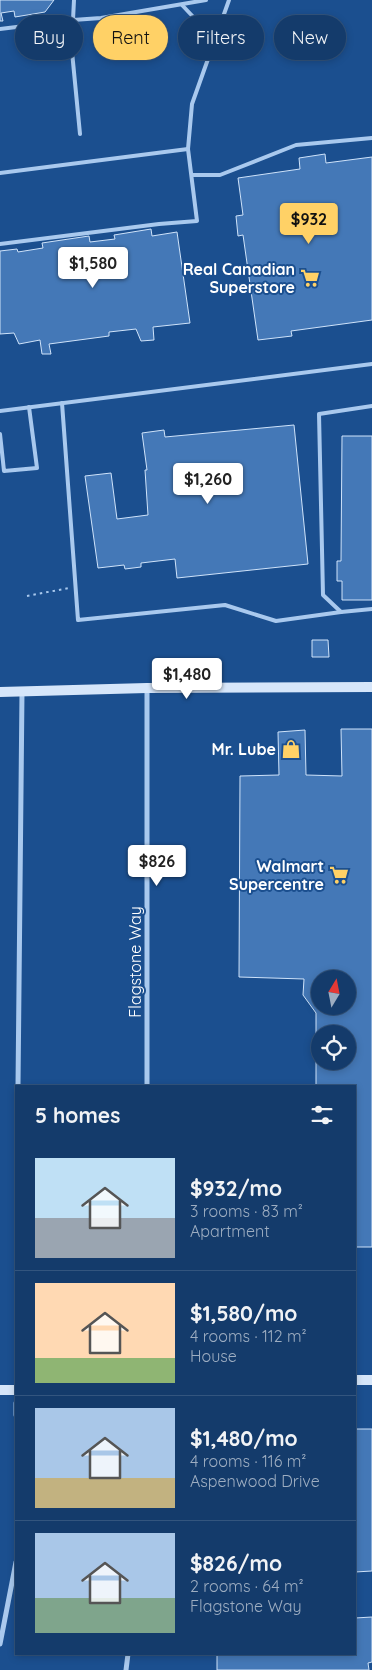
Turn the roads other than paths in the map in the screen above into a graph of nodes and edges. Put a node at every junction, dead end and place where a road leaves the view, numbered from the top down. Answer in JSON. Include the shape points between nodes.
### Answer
{"nodes":[{"id":1,"x":74,"y":0,"type":"edge"},
{"id":2,"x":206,"y":0,"type":"edge"},
{"id":3,"x":229,"y":0,"type":"edge"},
{"id":4,"x":182,"y":5,"type":"junction"},
{"id":5,"x":73,"y":15,"type":"edge"},
{"id":6,"x":191,"y":15,"type":"edge"},
{"id":7,"x":224,"y":15,"type":"edge"},
{"id":8,"x":83,"y":19,"type":"edge"},
{"id":9,"x":15,"y":27,"type":"edge"},
{"id":10,"x":0,"y":29,"type":"edge"},
{"id":11,"x":73,"y":60,"type":"edge"},
{"id":12,"x":208,"y":60,"type":"edge"},
{"id":13,"x":80,"y":134,"type":"dead end"},
{"id":14,"x":372,"y":138,"type":"edge"},
{"id":15,"x":188,"y":149,"type":"junction"},
{"id":16,"x":0,"y":173,"type":"edge"},
{"id":17,"x":192,"y":175,"type":"junction"},
{"id":18,"x":0,"y":244,"type":"edge"},
{"id":19,"x":372,"y":364,"type":"edge"},
{"id":20,"x":62,"y":403,"type":"junction"},
{"id":21,"x":372,"y":406,"type":"edge"},
{"id":22,"x":29,"y":407,"type":"junction"},
{"id":23,"x":0,"y":411,"type":"edge"},
{"id":24,"x":0,"y":434,"type":"edge"},
{"id":25,"x":372,"y":609,"type":"edge"},
{"id":26,"x":341,"y":612,"type":"junction"},
{"id":27,"x":372,"y":687,"type":"edge"},
{"id":28,"x":147,"y":688,"type":"junction"},
{"id":29,"x":22,"y":690,"type":"junction"},
{"id":30,"x":0,"y":692,"type":"edge"},
{"id":31,"x":18,"y":1085,"type":"edge"},
{"id":32,"x":147,"y":1085,"type":"edge"},
{"id":33,"x":356,"y":1380,"type":"edge"},
{"id":34,"x":372,"y":1380,"type":"edge"},
{"id":35,"x":0,"y":1390,"type":"edge"},
{"id":36,"x":15,"y":1390,"type":"edge"},
{"id":37,"x":15,"y":1567,"type":"edge"},
{"id":38,"x":0,"y":1644,"type":"edge"},
{"id":39,"x":128,"y":1655,"type":"edge"},
{"id":40,"x":126,"y":1670,"type":"edge"}],
"edges":[{"from":1,"to":5,"type":"lane"},
{"from":2,"to":4,"type":"lane"},
{"from":3,"to":7,"type":"lane"},
{"from":4,"to":6,"type":"lane"},
{"from":4,"to":8,"type":"lane"},
{"from":9,"to":10,"type":"lane"},
{"from":11,"to":13,"type":"lane"},
{"from":12,"to":15,"type":"lane","via":[[192,104]]},
{"from":14,"to":17,"type":"lane","via":[[296,145],[220,175]]},
{"from":15,"to":16,"type":"lane"},
{"from":15,"to":17,"type":"lane"},
{"from":17,"to":18,"type":"lane","via":[[197,221]]},
{"from":19,"to":20,"type":"lane"},
{"from":20,"to":22,"type":"lane"},
{"from":20,"to":26,"type":"lane","via":[[78,620],[225,605],[276,621]]},
{"from":21,"to":26,"type":"lane","via":[[319,414],[323,595]]},
{"from":22,"to":23,"type":"lane"},
{"from":22,"to":24,"type":"lane","via":[[37,468],[4,471]]},
{"from":25,"to":26,"type":"lane"},
{"from":27,"to":28,"type":"street"},
{"from":28,"to":29,"type":"street"},
{"from":28,"to":32,"type":"street","name":"Flagstone Way"},
{"from":29,"to":30,"type":"street"},
{"from":29,"to":31,"type":"street"},
{"from":33,"to":34,"type":"street"},
{"from":35,"to":36,"type":"street"},
{"from":37,"to":38,"type":"street"},
{"from":39,"to":40,"type":"street"}]}
